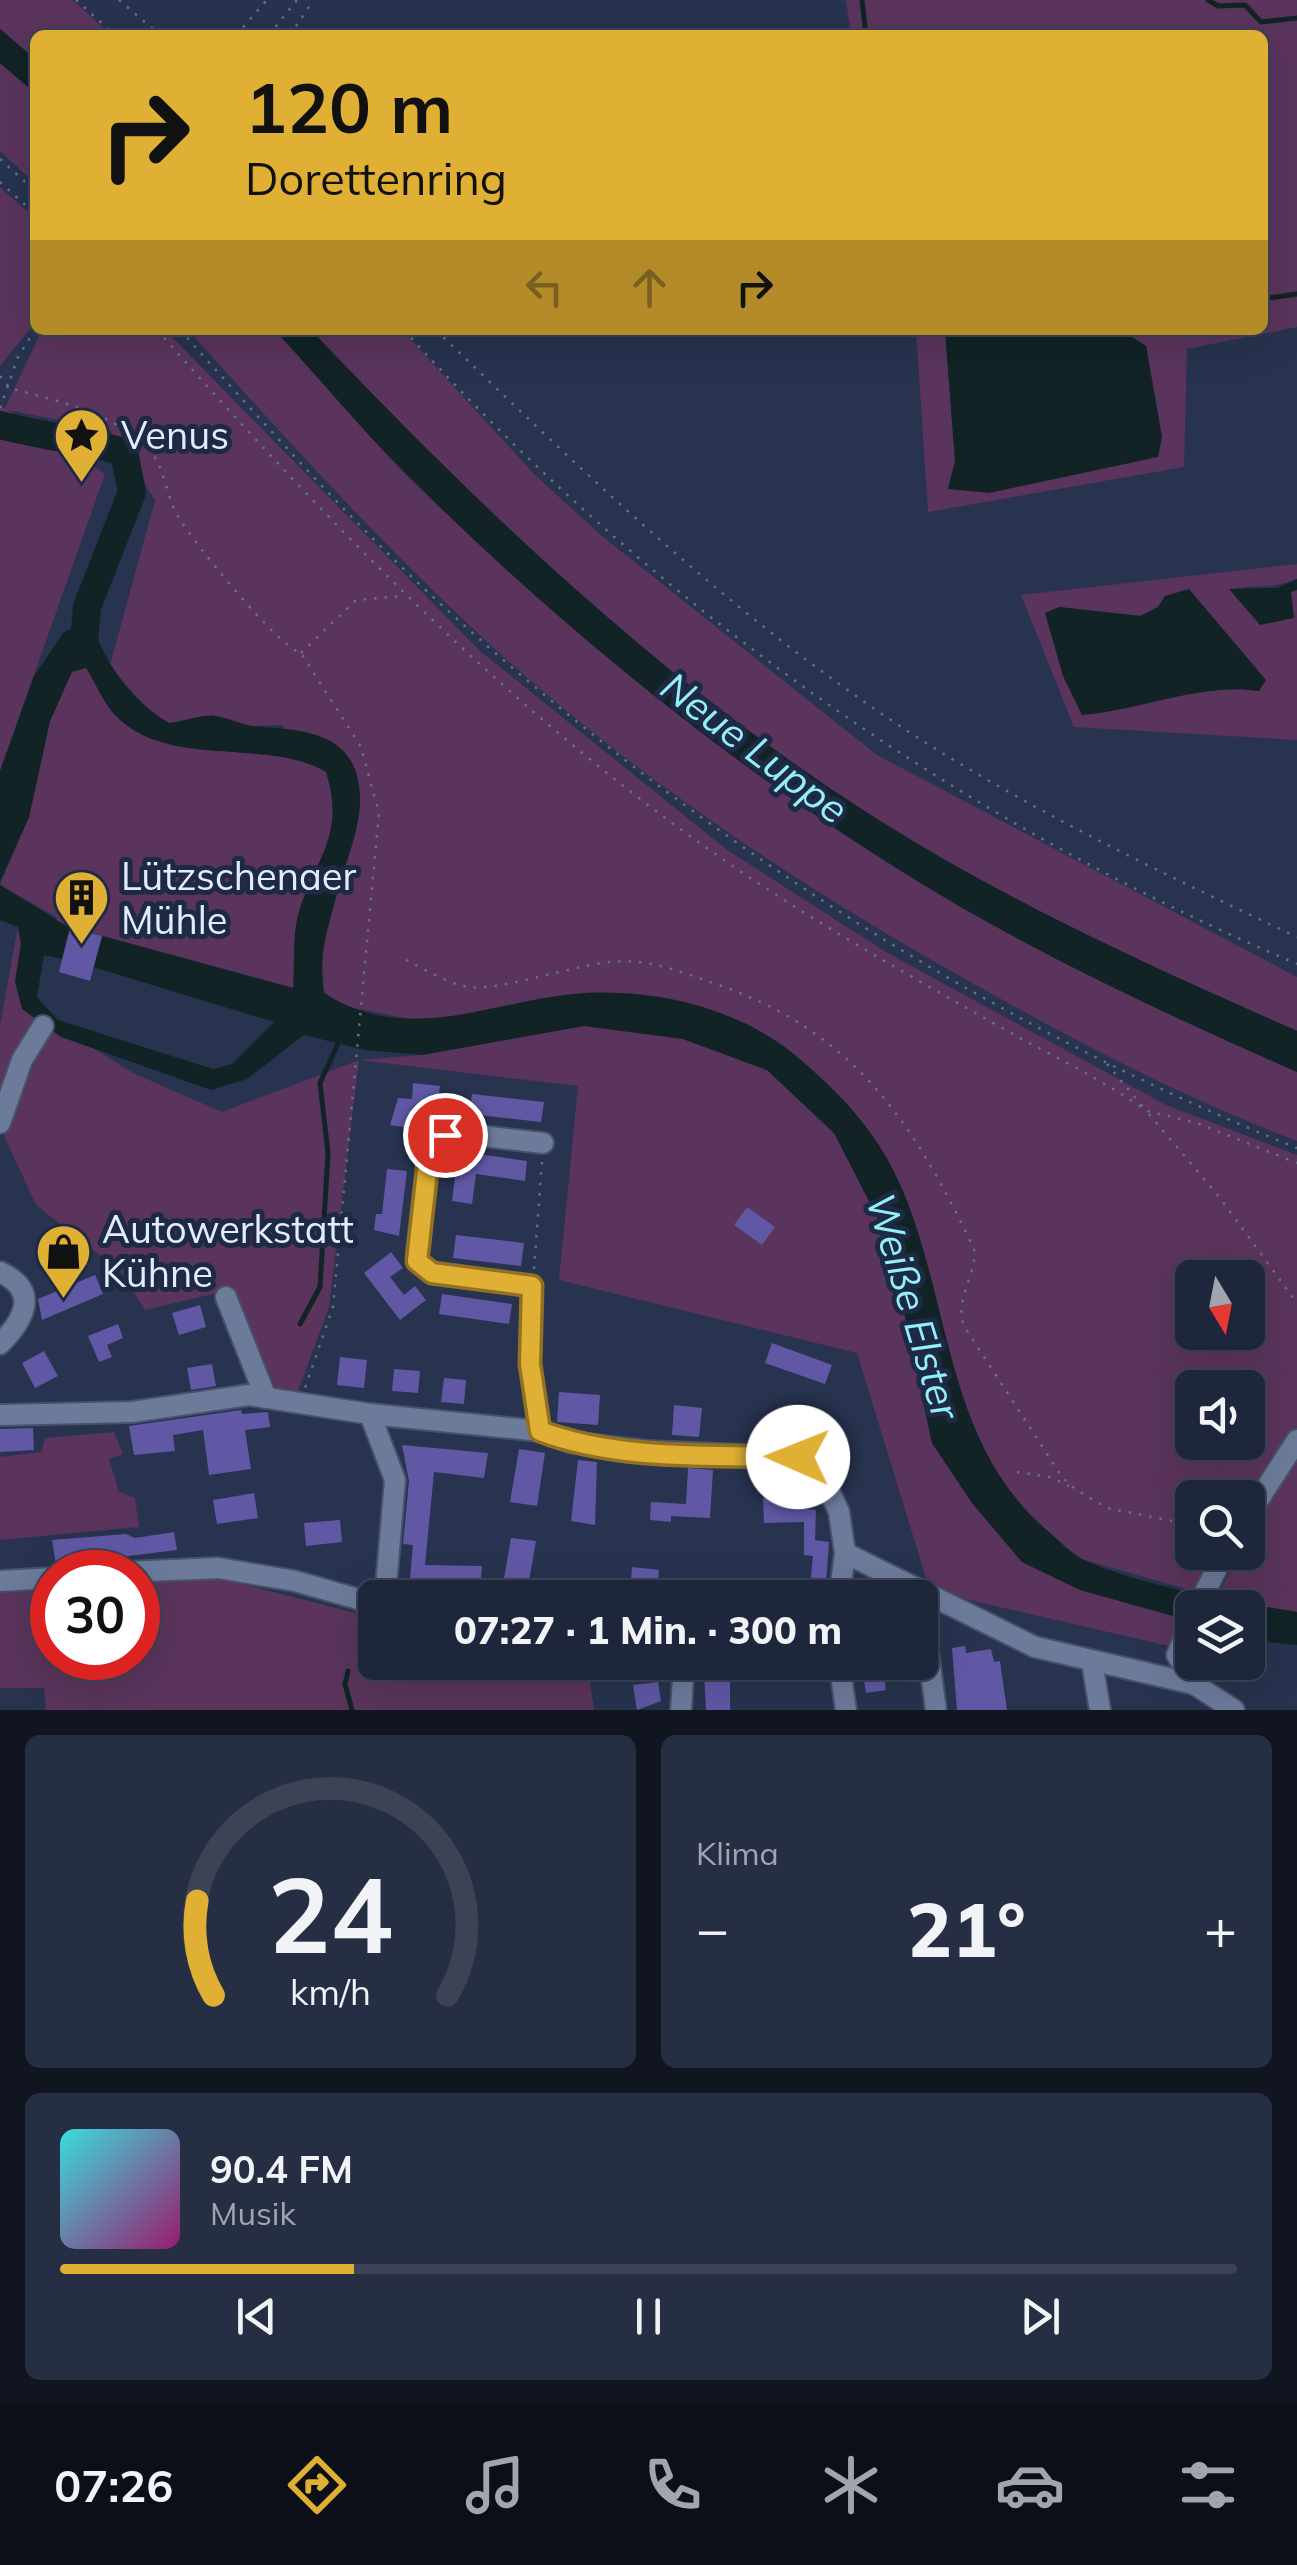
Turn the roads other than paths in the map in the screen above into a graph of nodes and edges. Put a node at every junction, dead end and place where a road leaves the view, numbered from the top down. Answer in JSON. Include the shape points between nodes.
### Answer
{"nodes":[{"id":1,"x":43,"y":1026,"type":"dead end"},
{"id":2,"x":0,"y":1123,"type":"edge"},
{"id":3,"x":543,"y":1143,"type":"road end"},
{"id":4,"x":0,"y":1272,"type":"edge"},
{"id":5,"x":226,"y":1297,"type":"dead end"},
{"id":6,"x":0,"y":1344,"type":"edge"},
{"id":7,"x":258,"y":1396,"type":"junction"},
{"id":8,"x":370,"y":1414,"type":"junction"},
{"id":9,"x":0,"y":1416,"type":"edge"},
{"id":10,"x":540,"y":1431,"type":"junction"},
{"id":11,"x":1297,"y":1440,"type":"edge"},
{"id":12,"x":1265,"y":1490,"type":"edge"},
{"id":13,"x":845,"y":1553,"type":"junction"},
{"id":14,"x":160,"y":1571,"type":"edge"},
{"id":15,"x":30,"y":1580,"type":"edge"},
{"id":16,"x":387,"y":1580,"type":"edge"},
{"id":17,"x":841,"y":1580,"type":"edge"},
{"id":18,"x":0,"y":1582,"type":"edge"},
{"id":19,"x":358,"y":1599,"type":"edge"},
{"id":20,"x":1175,"y":1652,"type":"edge"},
{"id":21,"x":1092,"y":1662,"type":"junction"},
{"id":22,"x":1140,"y":1670,"type":"junction"},
{"id":23,"x":683,"y":1680,"type":"edge"},
{"id":24,"x":841,"y":1680,"type":"edge"},
{"id":25,"x":932,"y":1680,"type":"edge"},
{"id":26,"x":1192,"y":1680,"type":"edge"},
{"id":27,"x":1194,"y":1684,"type":"junction"},
{"id":28,"x":681,"y":1710,"type":"edge"},
{"id":29,"x":846,"y":1710,"type":"edge"},
{"id":30,"x":936,"y":1710,"type":"edge"},
{"id":31,"x":1100,"y":1710,"type":"edge"},
{"id":32,"x":1234,"y":1710,"type":"edge"}],
"edges":[{"from":1,"to":2,"type":"street","via":[[22,1060]]},
{"from":3,"to":10,"type":"street","via":[[456,1133],[436,1139],[417,1250],[417,1261],[432,1273],[532,1286],[530,1364]]},
{"from":4,"to":6,"type":"street","via":[[17,1284],[26,1303],[22,1322]]},
{"from":5,"to":7,"type":"street"},
{"from":7,"to":8,"type":"street"},
{"from":7,"to":9,"type":"street","via":[[132,1412]]},
{"from":8,"to":10,"type":"street"},
{"from":8,"to":16,"type":"street","via":[[395,1480]]},
{"from":10,"to":13,"type":"street","via":[[569,1442],[647,1451],[798,1457],[823,1477],[839,1512]]},
{"from":11,"to":12,"type":"street"},
{"from":13,"to":17,"type":"street"},
{"from":13,"to":21,"type":"street","via":[[1035,1647]]},
{"from":14,"to":19,"type":"street","via":[[218,1568]]},
{"from":15,"to":18,"type":"street"},
{"from":20,"to":22,"type":"street"},
{"from":21,"to":22,"type":"street"},
{"from":21,"to":31,"type":"street"},
{"from":22,"to":27,"type":"street"},
{"from":23,"to":28,"type":"street"},
{"from":24,"to":29,"type":"street"},
{"from":25,"to":30,"type":"street"},
{"from":26,"to":27,"type":"street"},
{"from":27,"to":32,"type":"street"}]}
